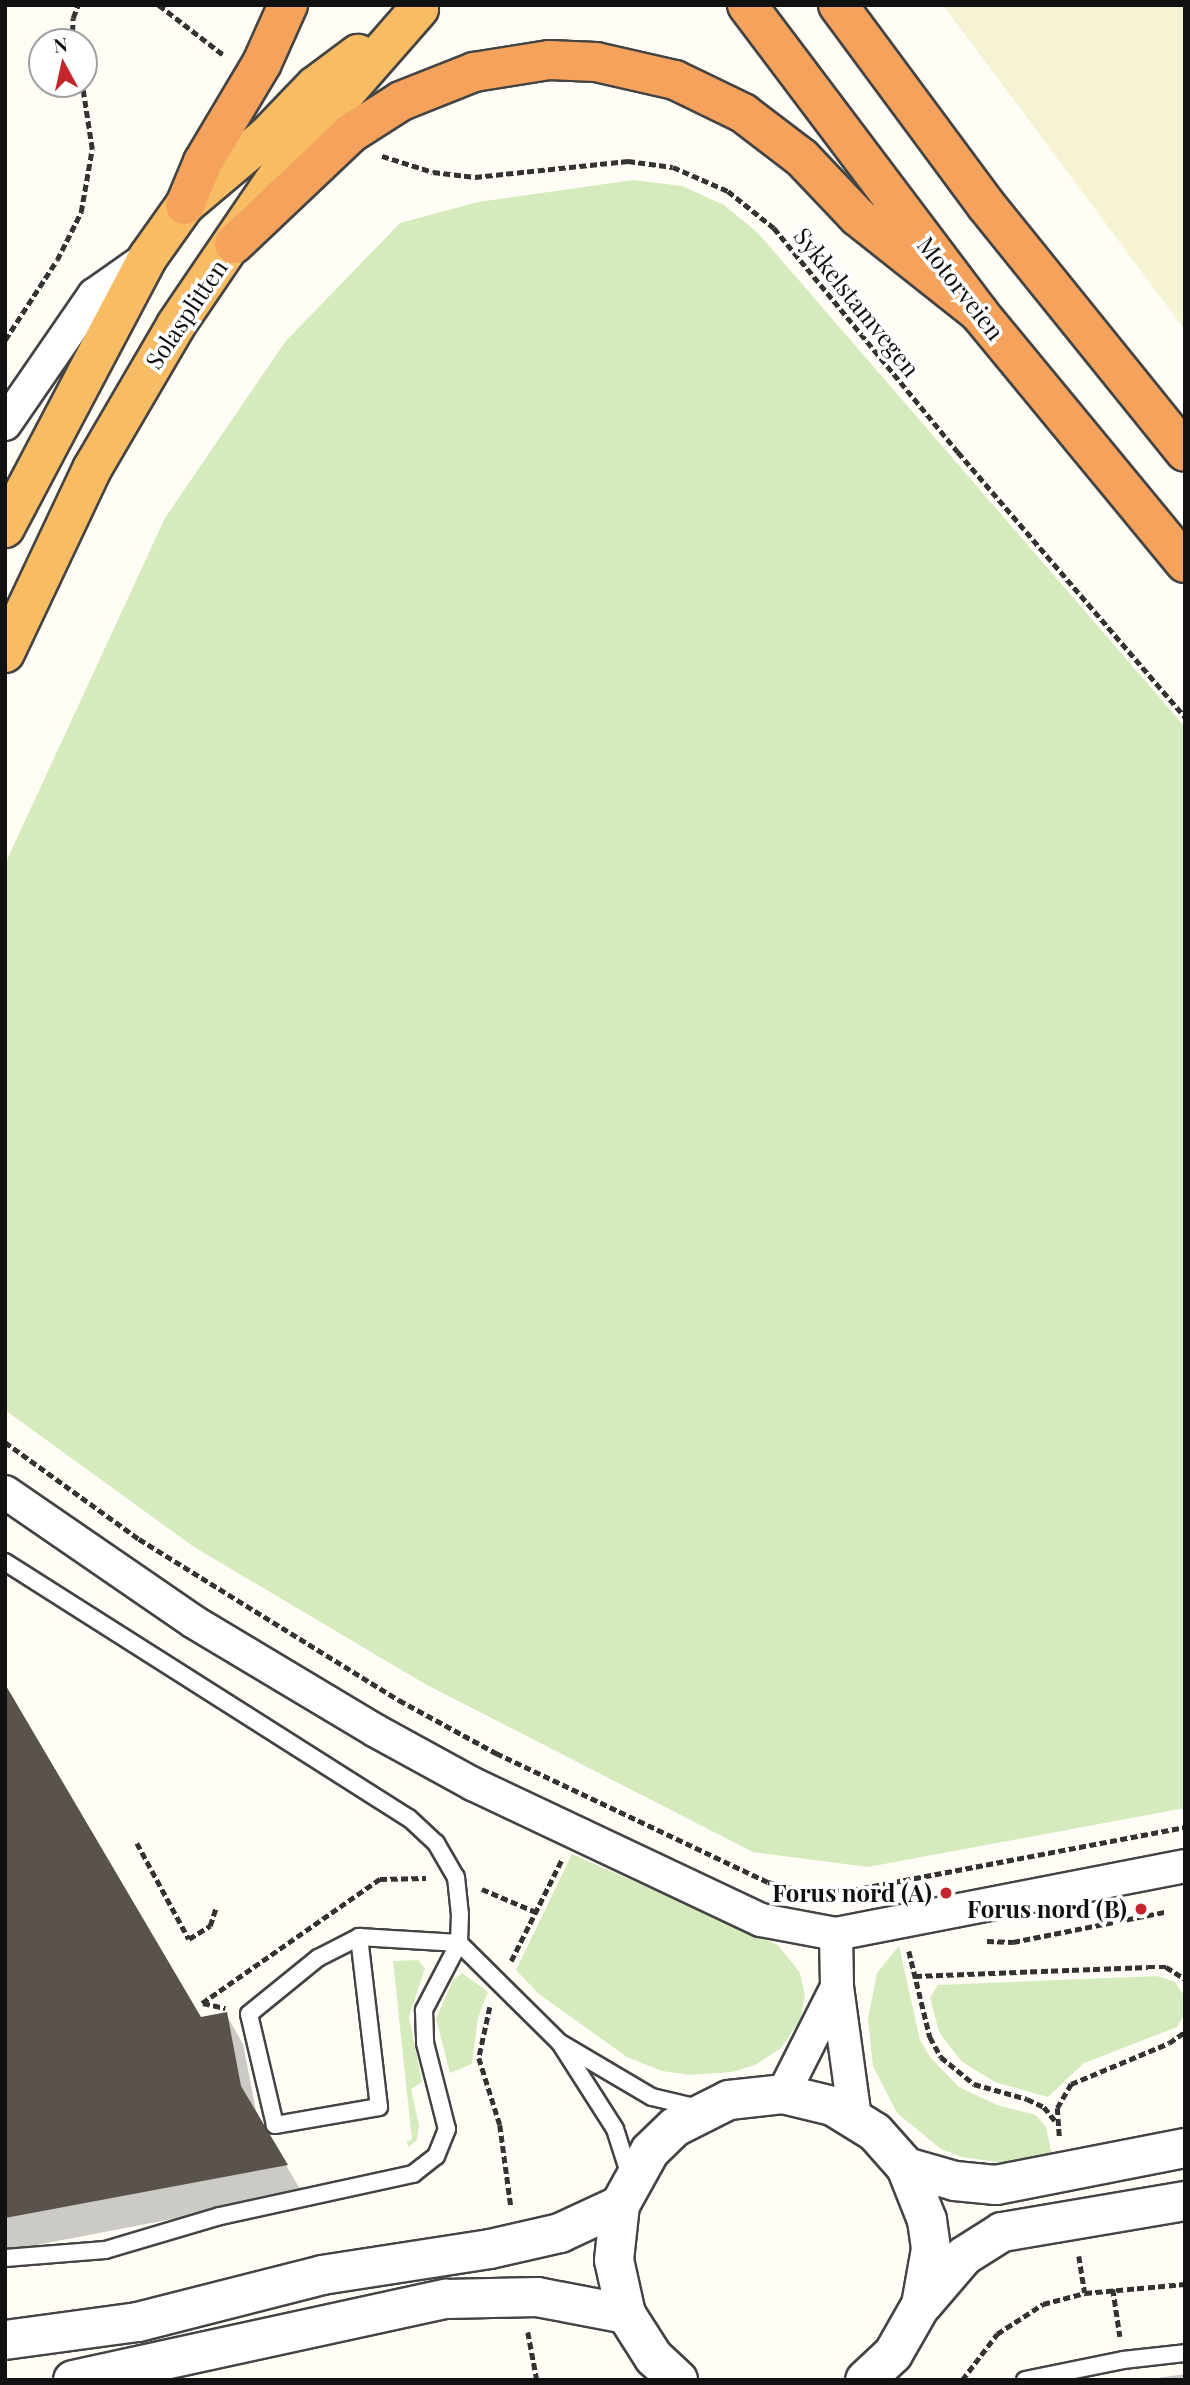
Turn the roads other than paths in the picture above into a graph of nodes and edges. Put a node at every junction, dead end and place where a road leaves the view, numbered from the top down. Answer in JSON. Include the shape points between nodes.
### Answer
{"nodes":[{"id":1,"x":288,"y":5,"type":"edge"},
{"id":2,"x":747,"y":5,"type":"edge"},
{"id":3,"x":838,"y":5,"type":"edge"},
{"id":4,"x":421,"y":7,"type":"edge"},
{"id":5,"x":185,"y":205,"type":"junction"},
{"id":6,"x":234,"y":244,"type":"junction"},
{"id":7,"x":148,"y":257,"type":"junction"},
{"id":8,"x":979,"y":313,"type":"junction"},
{"id":9,"x":5,"y":424,"type":"edge"},
{"id":10,"x":1185,"y":452,"type":"edge"},
{"id":11,"x":5,"y":528,"type":"edge"},
{"id":12,"x":1185,"y":563,"type":"edge"},
{"id":13,"x":5,"y":653,"type":"edge"},
{"id":14,"x":5,"y":1492,"type":"edge"},
{"id":15,"x":5,"y":1562,"type":"edge"},
{"id":16,"x":1185,"y":1866,"type":"edge"},
{"id":17,"x":836,"y":1934,"type":"junction"},
{"id":18,"x":359,"y":1937,"type":"junction"},
{"id":19,"x":459,"y":1944,"type":"junction"},
{"id":20,"x":837,"y":1987,"type":"junction"},
{"id":21,"x":560,"y":2043,"type":"junction"},
{"id":22,"x":783,"y":2094,"type":"junction"},
{"id":23,"x":704,"y":2109,"type":"junction"},
{"id":24,"x":855,"y":2118,"type":"junction"},
{"id":25,"x":1185,"y":2148,"type":"edge"},
{"id":26,"x":906,"y":2167,"type":"junction"},
{"id":27,"x":626,"y":2192,"type":"junction"},
{"id":28,"x":1185,"y":2201,"type":"edge"},
{"id":29,"x":5,"y":2258,"type":"edge"},
{"id":30,"x":921,"y":2305,"type":"junction"},
{"id":31,"x":626,"y":2314,"type":"junction"},
{"id":32,"x":5,"y":2340,"type":"edge"},
{"id":33,"x":1185,"y":2353,"type":"edge"},
{"id":34,"x":659,"y":2373,"type":"edge"},
{"id":35,"x":131,"y":2374,"type":"edge"},
{"id":36,"x":870,"y":2378,"type":"edge"},
{"id":37,"x":73,"y":2380,"type":"edge"},
{"id":38,"x":1026,"y":2380,"type":"edge"}],
"edges":[{"from":1,"to":5,"type":"highway","via":[[262,63],[203,162]]},
{"from":2,"to":8,"type":"highway","name":"Motorveien"},
{"from":3,"to":10,"type":"highway","via":[[986,205]]},
{"from":4,"to":5,"type":"highway","name":"Solasplitten","via":[[315,86],[267,135]]},
{"from":4,"to":6,"type":"highway","name":"Solasplitten","via":[[292,154]]},
{"from":5,"to":7,"type":"highway","name":"Solasplitten"},
{"from":6,"to":8,"type":"highway","via":[[351,133],[401,101],[474,72],[549,60],[596,62],[675,80],[743,113],[802,158],[858,217]]},
{"from":6,"to":13,"type":"highway","name":"Solasplitten","via":[[163,346],[92,469]]},
{"from":7,"to":9,"type":"street","via":[[94,295]]},
{"from":7,"to":11,"type":"highway","name":"Solasplitten"},
{"from":8,"to":12,"type":"highway","name":"Motorveien"},
{"from":14,"to":17,"type":"street","via":[[216,1636],[473,1784],[733,1909],[799,1931]]},
{"from":15,"to":19,"type":"lane","via":[[409,1818],[436,1843],[456,1877]]},
{"from":16,"to":17,"type":"street"},
{"from":17,"to":20,"type":"street"},
{"from":18,"to":18,"type":"lane","via":[[318,1958],[249,2014],[275,2125],[379,2107]]},
{"from":18,"to":19,"type":"lane"},
{"from":19,"to":21,"type":"lane"},
{"from":19,"to":29,"type":"lane","via":[[424,2010],[425,2043],[446,2129],[436,2156],[413,2174],[220,2216],[105,2250]]},
{"from":20,"to":22,"type":"street"},
{"from":20,"to":24,"type":"street"},
{"from":21,"to":23,"type":"lane","via":[[652,2097]]},
{"from":21,"to":27,"type":"lane","via":[[615,2129]]},
{"from":22,"to":23,"type":"street","via":[[729,2100]]},
{"from":22,"to":24,"type":"street","via":[[808,2098]]},
{"from":23,"to":27,"type":"street","via":[[675,2127],[650,2151]]},
{"from":24,"to":26,"type":"street"},
{"from":25,"to":26,"type":"street","via":[[996,2185],[955,2181]]},
{"from":26,"to":30,"type":"street","via":[[919,2193],[929,2239],[929,2277]]},
{"from":27,"to":31,"type":"street","via":[[614,2260]]},
{"from":27,"to":32,"type":"street","via":[[560,2233],[322,2275],[138,2322]]},
{"from":28,"to":30,"type":"street","via":[[1002,2232],[964,2256]]},
{"from":30,"to":36,"type":"street","via":[[909,2331]]},
{"from":31,"to":34,"type":"street"},
{"from":31,"to":35,"type":"street","via":[[537,2297],[446,2299],[331,2320]]},
{"from":33,"to":38,"type":"lane"},
{"from":35,"to":37,"type":"street"}]}
